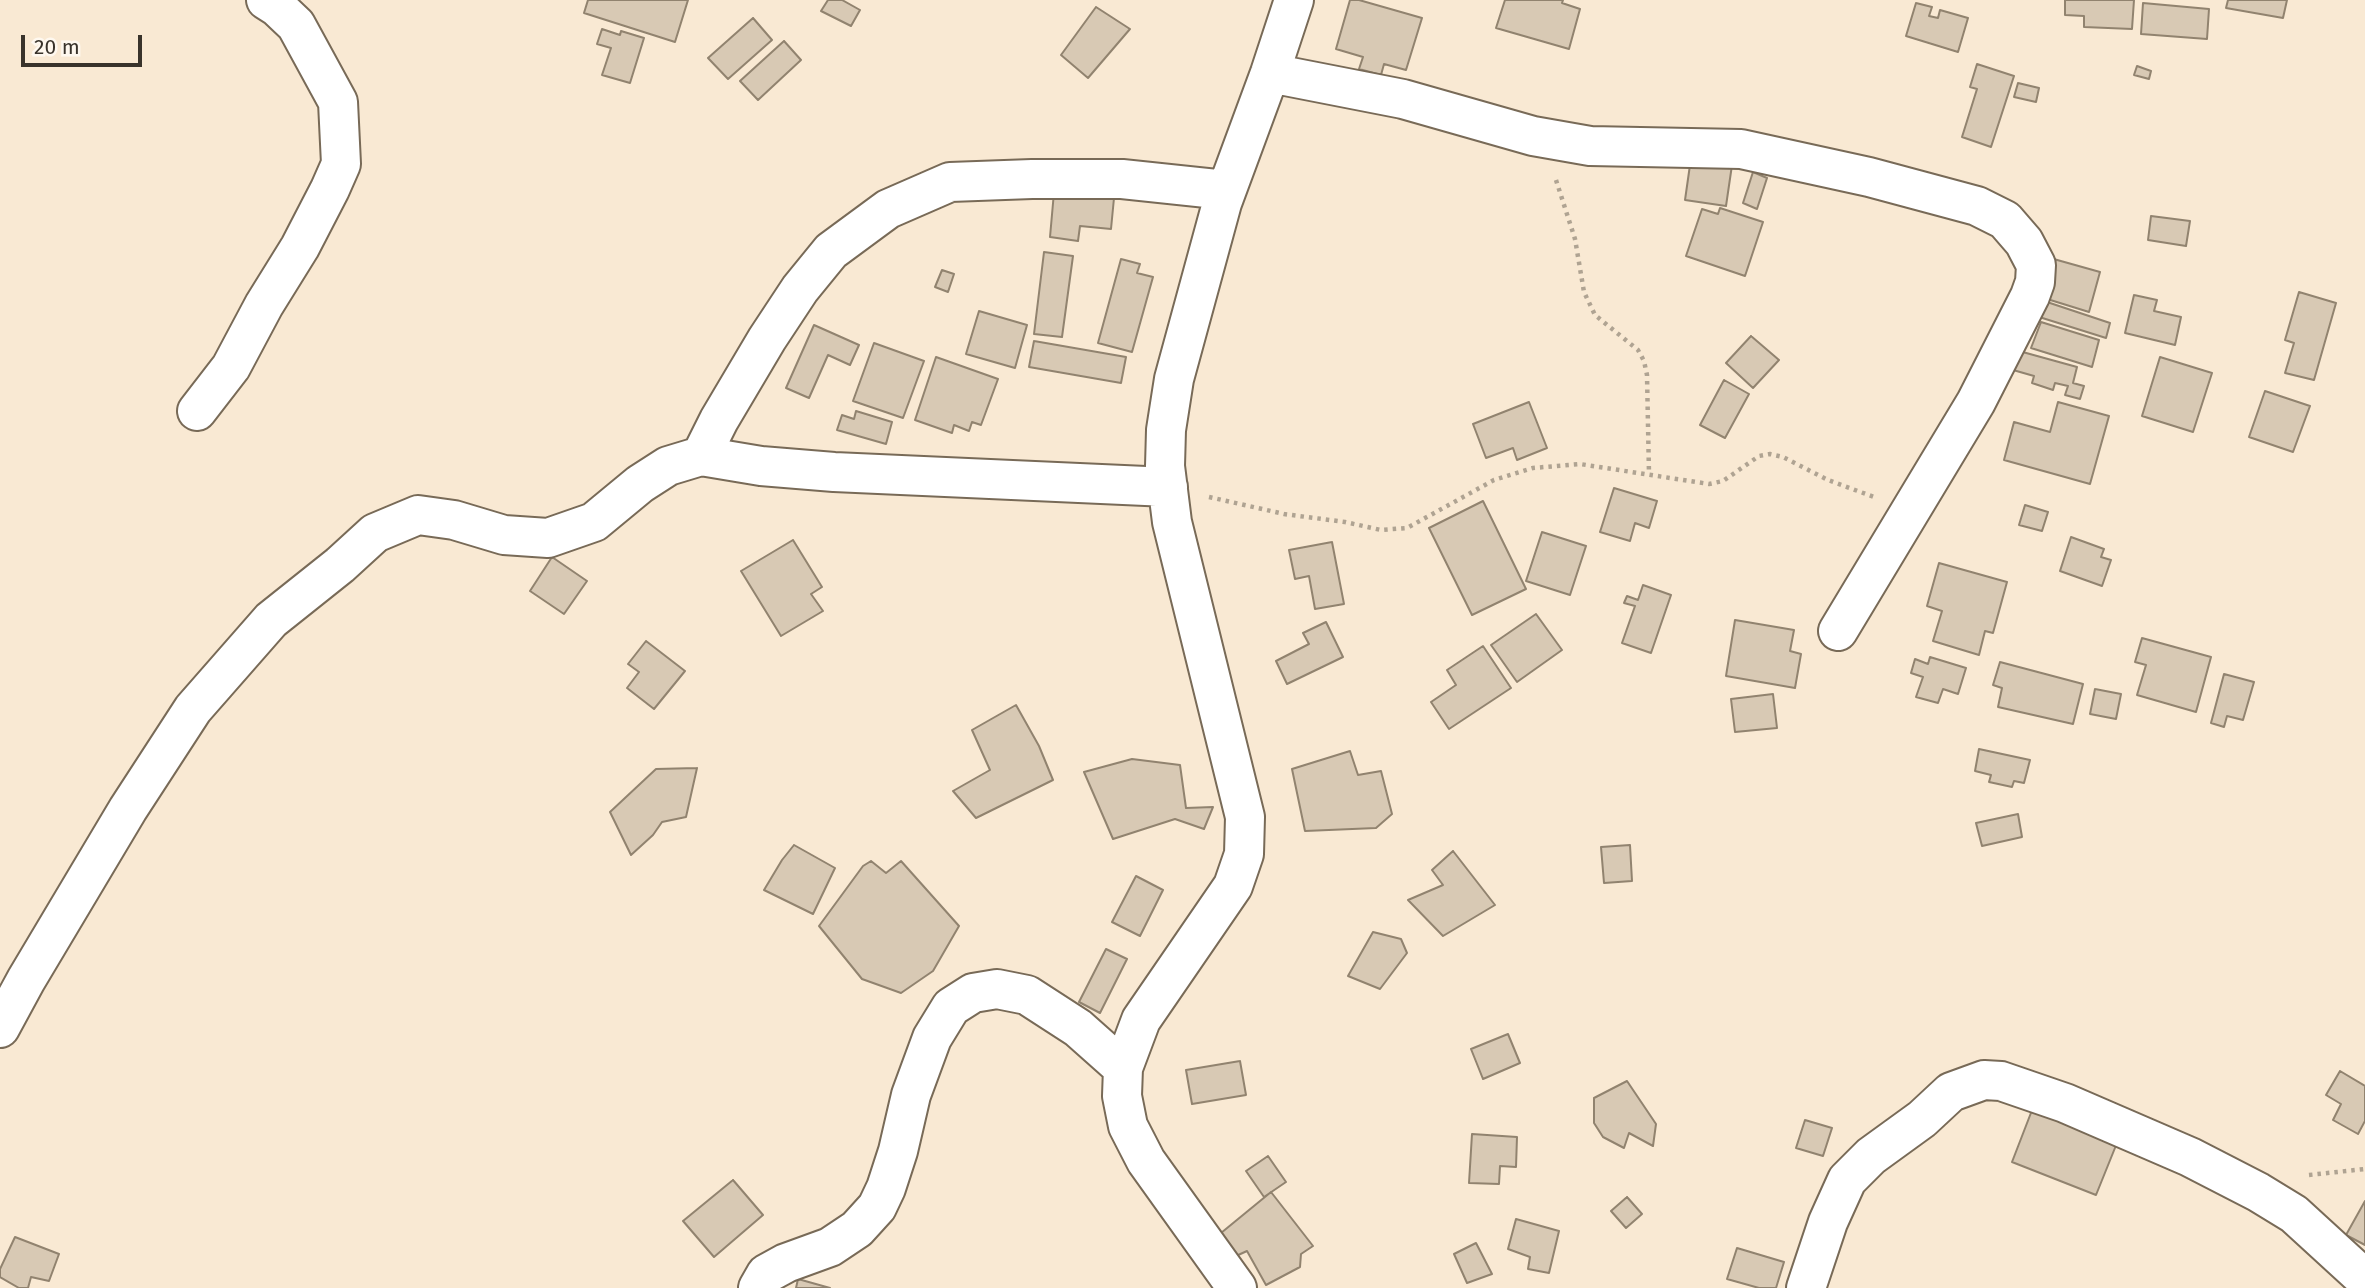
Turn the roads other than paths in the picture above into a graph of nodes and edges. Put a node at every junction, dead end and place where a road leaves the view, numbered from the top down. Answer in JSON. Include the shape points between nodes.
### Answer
{"nodes":[{"id":1,"x":266,"y":0,"type":"edge"},
{"id":2,"x":1294,"y":0,"type":"edge"},
{"id":3,"x":1270,"y":73,"type":"junction"},
{"id":4,"x":1226,"y":190,"type":"junction"},
{"id":5,"x":198,"y":411,"type":"dead end"},
{"id":6,"x":701,"y":456,"type":"junction"},
{"id":7,"x":1168,"y":487,"type":"junction"},
{"id":8,"x":1838,"y":631,"type":"dead end"},
{"id":9,"x":0,"y":1028,"type":"edge"},
{"id":10,"x":1123,"y":1068,"type":"junction"},
{"id":11,"x":2365,"y":1279,"type":"edge"},
{"id":12,"x":758,"y":1288,"type":"edge"},
{"id":13,"x":1237,"y":1288,"type":"edge"},
{"id":14,"x":1806,"y":1288,"type":"edge"}],
"edges":[{"from":1,"to":5,"type":"street","via":[[296,25],[338,102],[341,164],[231,367]]},
{"from":2,"to":3,"type":"street"},
{"from":3,"to":4,"type":"street"},
{"from":3,"to":8,"type":"street","via":[[1403,99],[1533,136],[1590,146],[1741,149],[1870,177],[1977,206],[2005,220],[2036,265],[2030,296],[1976,402]]},
{"from":4,"to":6,"type":"street","via":[[1122,179],[950,183],[888,209],[831,251],[800,289]]},
{"from":4,"to":7,"type":"street","via":[[1174,379],[1166,430]]},
{"from":6,"to":7,"type":"street","via":[[834,472]]},
{"from":6,"to":9,"type":"street","via":[[668,466],[594,522],[548,538],[504,535],[418,515],[375,533],[271,620],[193,709]]},
{"from":7,"to":10,"type":"street","via":[[1181,562],[1245,817],[1244,854],[1233,886],[1140,1020]]},
{"from":10,"to":12,"type":"street","via":[[1078,1028],[1027,995],[997,989],[973,993],[951,1007],[932,1038],[877,1206],[857,1229],[830,1247],[765,1274]]},
{"from":10,"to":13,"type":"street","via":[[1122,1096],[1134,1138]]},
{"from":11,"to":14,"type":"street","via":[[2294,1214],[2258,1192],[2065,1103],[2001,1081],[1984,1080],[1951,1092],[1847,1180]]}]}
